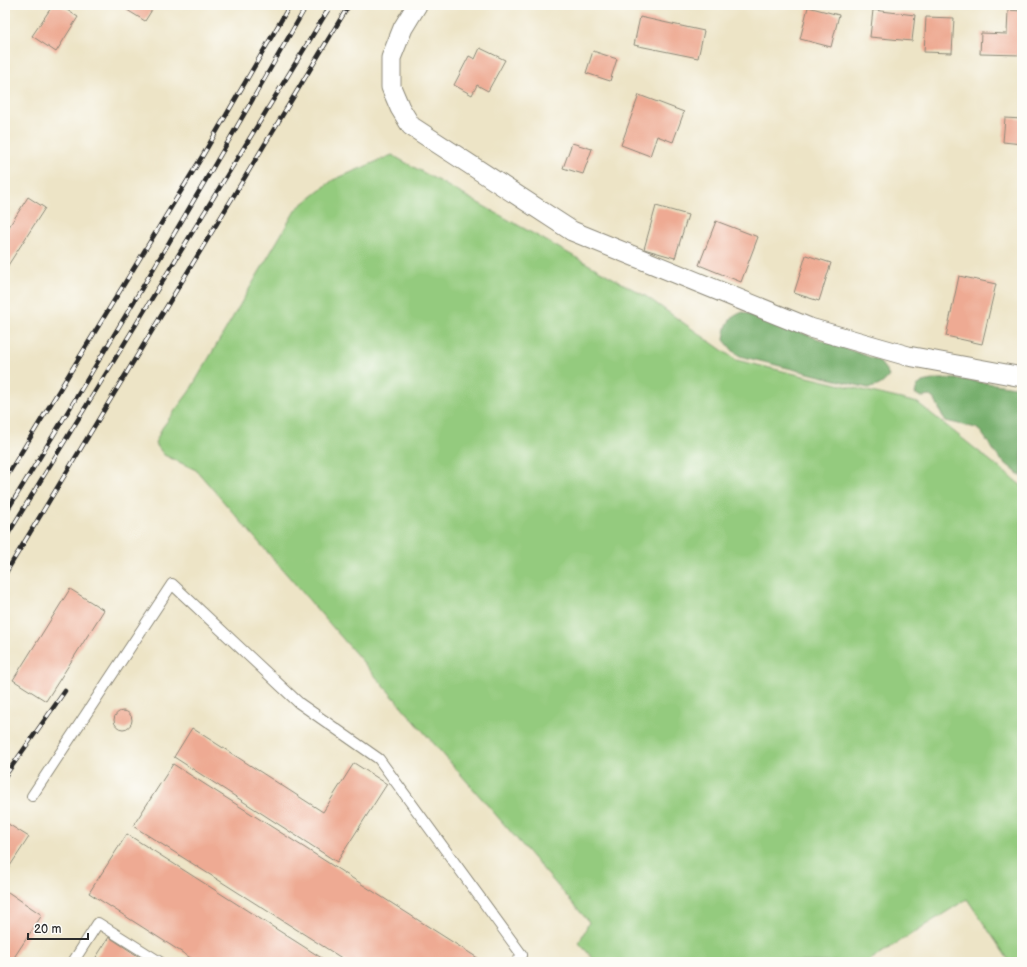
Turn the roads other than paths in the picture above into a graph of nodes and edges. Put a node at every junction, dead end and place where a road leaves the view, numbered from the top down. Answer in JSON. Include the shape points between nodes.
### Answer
{"nodes":[{"id":1,"x":418,"y":5,"type":"edge"},
{"id":2,"x":1022,"y":378,"type":"edge"},
{"id":3,"x":32,"y":796,"type":"dead end"},
{"id":4,"x":73,"y":962,"type":"edge"},
{"id":5,"x":160,"y":962,"type":"edge"},
{"id":6,"x":517,"y":962,"type":"edge"}],
"edges":[{"from":1,"to":2,"type":"street","via":[[403,28],[391,58],[390,87],[411,126],[572,231],[810,328],[908,356]]},
{"from":3,"to":6,"type":"lane","via":[[172,584],[299,703],[379,759],[522,955]]},
{"from":4,"to":5,"type":"lane","via":[[98,924]]}]}
